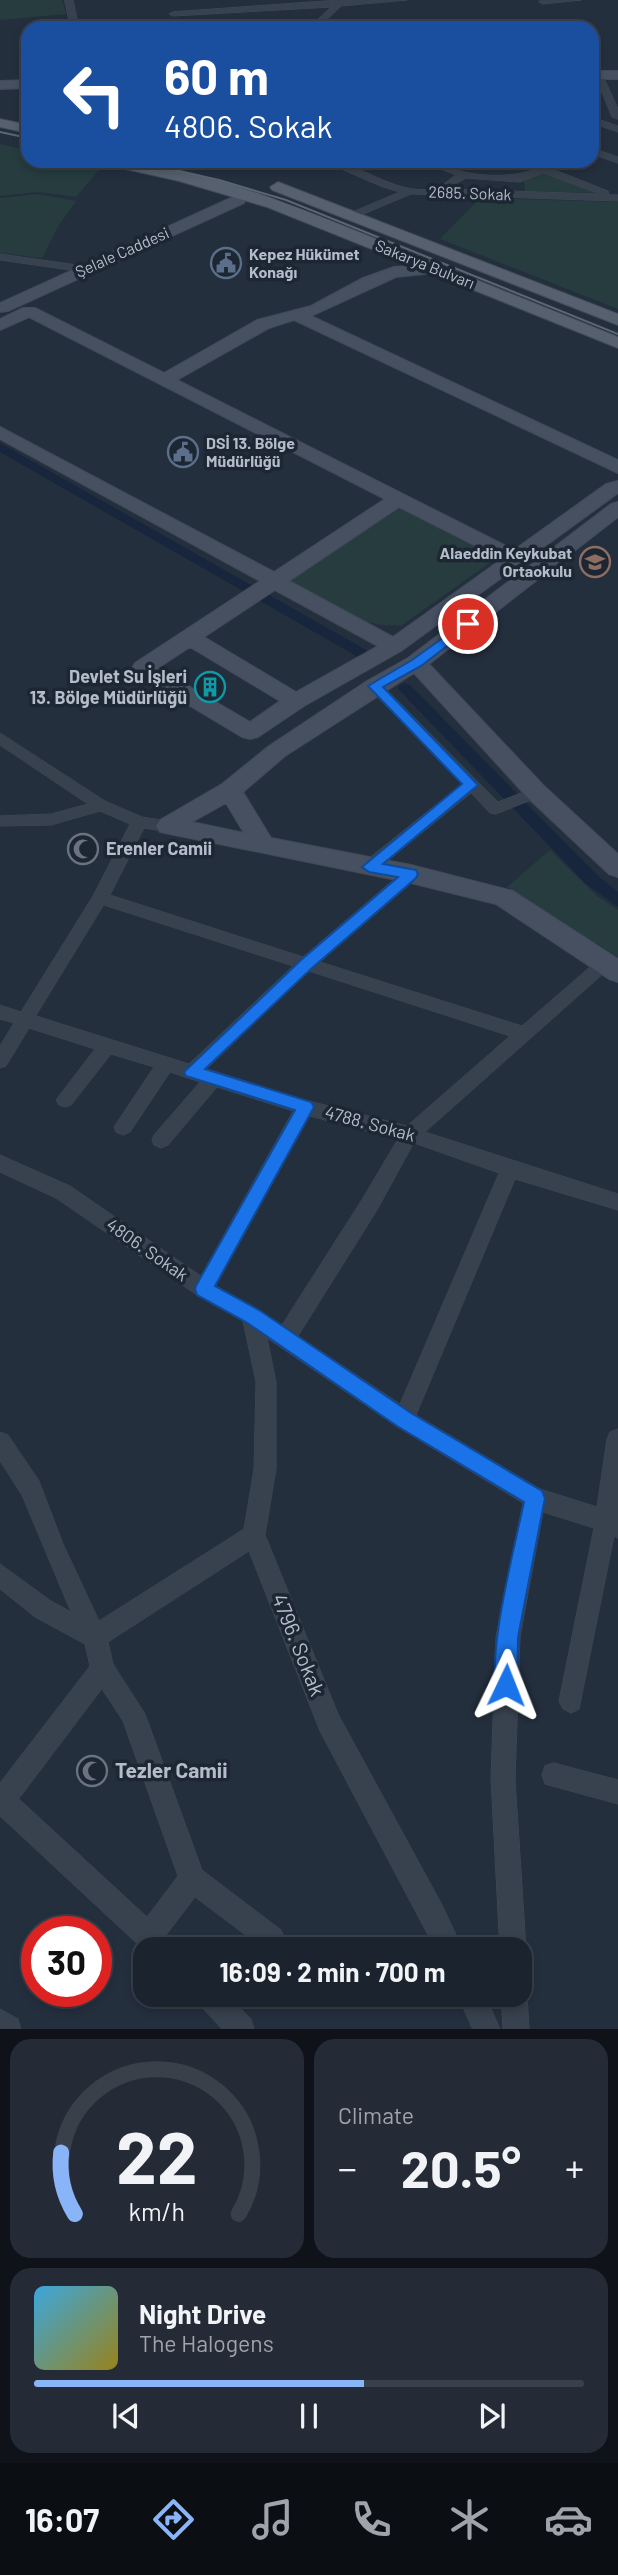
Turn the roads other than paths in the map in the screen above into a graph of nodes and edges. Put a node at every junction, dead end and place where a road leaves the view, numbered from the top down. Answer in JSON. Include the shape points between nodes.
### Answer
{"nodes":[{"id":1,"x":69,"y":0,"type":"edge"},
{"id":2,"x":403,"y":0,"type":"edge"},
{"id":3,"x":577,"y":0,"type":"edge"},
{"id":4,"x":542,"y":1,"type":"edge"},
{"id":5,"x":342,"y":2,"type":"edge"},
{"id":6,"x":173,"y":14,"type":"dead end"},
{"id":7,"x":74,"y":21,"type":"edge"},
{"id":8,"x":321,"y":21,"type":"edge"},
{"id":9,"x":555,"y":21,"type":"edge"},
{"id":10,"x":599,"y":75,"type":"edge"},
{"id":11,"x":618,"y":76,"type":"edge"},
{"id":12,"x":599,"y":84,"type":"edge"},
{"id":13,"x":21,"y":85,"type":"edge"},
{"id":14,"x":0,"y":86,"type":"edge"},
{"id":15,"x":617,"y":117,"type":"edge"},
{"id":16,"x":599,"y":118,"type":"edge"},
{"id":17,"x":599,"y":122,"type":"edge"},
{"id":18,"x":0,"y":123,"type":"edge"},
{"id":19,"x":21,"y":128,"type":"edge"},
{"id":20,"x":618,"y":129,"type":"edge"},
{"id":21,"x":0,"y":138,"type":"edge"},
{"id":22,"x":21,"y":142,"type":"edge"},
{"id":23,"x":599,"y":153,"type":"edge"},
{"id":24,"x":618,"y":160,"type":"edge"},
{"id":25,"x":140,"y":168,"type":"edge"},
{"id":26,"x":212,"y":168,"type":"edge"},
{"id":27,"x":345,"y":168,"type":"edge"},
{"id":28,"x":445,"y":168,"type":"edge"},
{"id":29,"x":545,"y":169,"type":"joint"},
{"id":30,"x":220,"y":171,"type":"dead end"},
{"id":31,"x":464,"y":175,"type":"junction"},
{"id":32,"x":519,"y":179,"type":"junction"},
{"id":33,"x":265,"y":183,"type":"dead end"},
{"id":34,"x":410,"y":191,"type":"junction"},
{"id":35,"x":435,"y":192,"type":"junction"},
{"id":36,"x":242,"y":194,"type":"junction"},
{"id":37,"x":519,"y":194,"type":"junction"},
{"id":38,"x":618,"y":198,"type":"edge"},
{"id":39,"x":354,"y":215,"type":"junction"},
{"id":40,"x":391,"y":250,"type":"junction"},
{"id":41,"x":0,"y":257,"type":"edge"},
{"id":42,"x":437,"y":269,"type":"junction"},
{"id":43,"x":84,"y":270,"type":"junction"},
{"id":44,"x":369,"y":281,"type":"junction"},
{"id":45,"x":0,"y":309,"type":"edge"},
{"id":46,"x":296,"y":314,"type":"junction"},
{"id":47,"x":618,"y":320,"type":"edge"},
{"id":48,"x":0,"y":325,"type":"edge"},
{"id":49,"x":618,"y":343,"type":"edge"},
{"id":50,"x":208,"y":355,"type":"junction"},
{"id":51,"x":164,"y":380,"type":"junction"},
{"id":52,"x":194,"y":395,"type":"junction"},
{"id":53,"x":0,"y":432,"type":"edge"},
{"id":54,"x":618,"y":467,"type":"edge"},
{"id":55,"x":618,"y":488,"type":"edge"},
{"id":56,"x":398,"y":499,"type":"junction"},
{"id":57,"x":615,"y":516,"type":"edge"},
{"id":58,"x":517,"y":559,"type":"junction"},
{"id":59,"x":262,"y":588,"type":"junction"},
{"id":60,"x":189,"y":637,"type":"junction"},
{"id":61,"x":394,"y":646,"type":"junction"},
{"id":62,"x":416,"y":663,"type":"junction"},
{"id":63,"x":375,"y":686,"type":"junction"},
{"id":64,"x":296,"y":701,"type":"junction"},
{"id":65,"x":0,"y":738,"type":"edge"},
{"id":66,"x":471,"y":785,"type":"junction"},
{"id":67,"x":230,"y":790,"type":"junction"},
{"id":68,"x":511,"y":804,"type":"junction"},
{"id":69,"x":100,"y":805,"type":"junction"},
{"id":70,"x":0,"y":821,"type":"edge"},
{"id":71,"x":139,"y":822,"type":"junction"},
{"id":72,"x":168,"y":826,"type":"junction"},
{"id":73,"x":264,"y":846,"type":"junction"},
{"id":74,"x":369,"y":867,"type":"junction"},
{"id":75,"x":618,"y":868,"type":"edge"},
{"id":76,"x":411,"y":874,"type":"junction"},
{"id":77,"x":100,"y":898,"type":"junction"},
{"id":78,"x":306,"y":964,"type":"junction"},
{"id":79,"x":611,"y":968,"type":"edge"},
{"id":80,"x":0,"y":1012,"type":"edge"},
{"id":81,"x":27,"y":1020,"type":"junction"},
{"id":82,"x":525,"y":1034,"type":"junction"},
{"id":83,"x":107,"y":1046,"type":"junction"},
{"id":84,"x":0,"y":1061,"type":"edge"},
{"id":85,"x":166,"y":1064,"type":"junction"},
{"id":86,"x":192,"y":1072,"type":"junction"},
{"id":87,"x":214,"y":1078,"type":"junction"},
{"id":88,"x":65,"y":1100,"type":"dead end"},
{"id":89,"x":305,"y":1107,"type":"junction"},
{"id":90,"x":123,"y":1127,"type":"dead end"},
{"id":91,"x":410,"y":1134,"type":"junction"},
{"id":92,"x":161,"y":1140,"type":"dead end"},
{"id":93,"x":0,"y":1163,"type":"edge"},
{"id":94,"x":510,"y":1169,"type":"junction"},
{"id":95,"x":618,"y":1202,"type":"edge"},
{"id":96,"x":204,"y":1289,"type":"junction"},
{"id":97,"x":252,"y":1316,"type":"junction"},
{"id":98,"x":285,"y":1338,"type":"junction"},
{"id":99,"x":404,"y":1419,"type":"junction"},
{"id":100,"x":618,"y":1438,"type":"edge"},
{"id":101,"x":0,"y":1442,"type":"edge"},
{"id":102,"x":535,"y":1498,"type":"junction"},
{"id":103,"x":612,"y":1524,"type":"edge"},
{"id":104,"x":254,"y":1535,"type":"junction"},
{"id":105,"x":0,"y":1575,"type":"edge"},
{"id":106,"x":94,"y":1637,"type":"junction"},
{"id":107,"x":102,"y":1669,"type":"junction"},
{"id":108,"x":570,"y":1701,"type":"dead end"},
{"id":109,"x":554,"y":1775,"type":"dead end"},
{"id":110,"x":618,"y":1792,"type":"edge"},
{"id":111,"x":1,"y":1799,"type":"edge"},
{"id":112,"x":192,"y":1879,"type":"junction"},
{"id":113,"x":151,"y":1937,"type":"edge"},
{"id":114,"x":160,"y":1937,"type":"edge"},
{"id":115,"x":269,"y":1937,"type":"edge"},
{"id":116,"x":444,"y":1937,"type":"edge"},
{"id":117,"x":512,"y":1937,"type":"edge"},
{"id":118,"x":220,"y":2007,"type":"edge"},
{"id":119,"x":477,"y":2007,"type":"edge"},
{"id":120,"x":515,"y":2007,"type":"edge"},
{"id":121,"x":0,"y":2022,"type":"edge"},
{"id":122,"x":8,"y":2029,"type":"edge"},
{"id":123,"x":241,"y":2029,"type":"edge"},
{"id":124,"x":487,"y":2029,"type":"edge"},
{"id":125,"x":516,"y":2029,"type":"edge"}],
"edges":[{"from":1,"to":7,"type":"street"},
{"from":2,"to":5,"type":"street"},
{"from":3,"to":4,"type":"street"},
{"from":4,"to":9,"type":"street"},
{"from":5,"to":6,"type":"street"},
{"from":5,"to":8,"type":"street"},
{"from":10,"to":11,"type":"street"},
{"from":12,"to":15,"type":"street"},
{"from":13,"to":14,"type":"street"},
{"from":15,"to":16,"type":"street"},
{"from":17,"to":20,"type":"street"},
{"from":18,"to":19,"type":"main road"},
{"from":21,"to":22,"type":"main road"},
{"from":23,"to":24,"type":"street"},
{"from":25,"to":36,"type":"main road","name":"Sakarya Bulvarı"},
{"from":26,"to":30,"type":"main road"},
{"from":27,"to":34,"type":"street","name":"2685. Sokak"},
{"from":28,"to":31,"type":"street"},
{"from":29,"to":32,"type":"street"},
{"from":29,"to":38,"type":"street"},
{"from":31,"to":32,"type":"street"},
{"from":31,"to":35,"type":"street"},
{"from":32,"to":37,"type":"street"},
{"from":33,"to":39,"type":"main road","name":"Sakarya Bulvarı"},
{"from":34,"to":35,"type":"street","name":"2685. Sokak"},
{"from":34,"to":39,"type":"street"},
{"from":35,"to":37,"type":"street","name":"2685. Sokak"},
{"from":36,"to":40,"type":"main road","name":"Sakarya Bulvarı"},
{"from":36,"to":43,"type":"street","name":"Şelale Caddesi","via":[[239,200]]},
{"from":37,"to":38,"type":"street","name":"2685. Sokak"},
{"from":39,"to":47,"type":"main road","name":"Sakarya Bulvarı"},
{"from":40,"to":42,"type":"main road","name":"Sakarya Bulvarı"},
{"from":40,"to":44,"type":"street","via":[[389,259]]},
{"from":41,"to":43,"type":"street"},
{"from":42,"to":44,"type":"street","via":[[394,272]]},
{"from":42,"to":49,"type":"main road","name":"Sakarya Bulvarı"},
{"from":43,"to":45,"type":"street","name":"Şelale Caddesi"},
{"from":44,"to":46,"type":"street","via":[[317,309]]},
{"from":46,"to":50,"type":"street","via":[[263,324]]},
{"from":46,"to":54,"type":"street"},
{"from":48,"to":51,"type":"street","via":[[29,311]]},
{"from":50,"to":51,"type":"street"},
{"from":50,"to":52,"type":"street","via":[[188,381]]},
{"from":51,"to":52,"type":"street"},
{"from":52,"to":56,"type":"street"},
{"from":53,"to":59,"type":"street"},
{"from":55,"to":58,"type":"street"},
{"from":56,"to":58,"type":"street"},
{"from":56,"to":59,"type":"street"},
{"from":57,"to":62,"type":"street"},
{"from":58,"to":61,"type":"street"},
{"from":59,"to":60,"type":"street"},
{"from":59,"to":61,"type":"street"},
{"from":60,"to":64,"type":"street"},
{"from":60,"to":64,"type":"street","via":[[143,668],[250,732]]},
{"from":61,"to":64,"type":"street"},
{"from":62,"to":63,"type":"street"},
{"from":62,"to":68,"type":"street"},
{"from":63,"to":66,"type":"street"},
{"from":63,"to":67,"type":"street","via":[[277,751]]},
{"from":65,"to":69,"type":"street"},
{"from":66,"to":68,"type":"street"},
{"from":66,"to":74,"type":"street"},
{"from":67,"to":72,"type":"street"},
{"from":67,"to":73,"type":"street"},
{"from":68,"to":75,"type":"street"},
{"from":69,"to":70,"type":"street","via":[[41,822]]},
{"from":69,"to":71,"type":"street"},
{"from":71,"to":72,"type":"street"},
{"from":71,"to":77,"type":"street"},
{"from":72,"to":73,"type":"street"},
{"from":73,"to":74,"type":"street"},
{"from":74,"to":76,"type":"street"},
{"from":76,"to":78,"type":"street"},
{"from":76,"to":79,"type":"street","via":[[504,897]]},
{"from":77,"to":78,"type":"street"},
{"from":77,"to":81,"type":"street"},
{"from":78,"to":82,"type":"street"},
{"from":78,"to":86,"type":"street"},
{"from":79,"to":82,"type":"street"},
{"from":80,"to":81,"type":"street","name":"4788. Sokak"},
{"from":81,"to":83,"type":"street","name":"4788. Sokak"},
{"from":81,"to":84,"type":"street"},
{"from":82,"to":91,"type":"street"},
{"from":83,"to":85,"type":"street","name":"4788. Sokak"},
{"from":83,"to":88,"type":"street"},
{"from":85,"to":86,"type":"street","name":"4788. Sokak"},
{"from":85,"to":90,"type":"street"},
{"from":86,"to":87,"type":"street","name":"4788. Sokak"},
{"from":87,"to":89,"type":"street","name":"4788. Sokak"},
{"from":87,"to":92,"type":"street"},
{"from":89,"to":91,"type":"street","name":"4788. Sokak"},
{"from":89,"to":96,"type":"street"},
{"from":91,"to":94,"type":"street","name":"4788. Sokak"},
{"from":91,"to":98,"type":"street"},
{"from":93,"to":96,"type":"street","name":"4806. Sokak","via":[[63,1192]]},
{"from":94,"to":95,"type":"street","name":"4788. Sokak"},
{"from":94,"to":99,"type":"street"},
{"from":96,"to":97,"type":"street","name":"4806. Sokak"},
{"from":97,"to":98,"type":"street","name":"4806. Sokak"},
{"from":97,"to":104,"type":"street","via":[[266,1381],[265,1469]]},
{"from":98,"to":99,"type":"street","name":"4806. Sokak"},
{"from":99,"to":102,"type":"street","name":"4806. Sokak"},
{"from":100,"to":103,"type":"street"},
{"from":101,"to":106,"type":"street","via":[[30,1489]]},
{"from":102,"to":103,"type":"street","name":"4806. Sokak"},
{"from":102,"to":117,"type":"street","via":[[508,1637],[503,1779]]},
{"from":103,"to":108,"type":"street"},
{"from":104,"to":106,"type":"street"},
{"from":104,"to":116,"type":"street","name":"4796. Sokak","via":[[329,1722]]},
{"from":105,"to":106,"type":"street","via":[[43,1609]]},
{"from":106,"to":107,"type":"street"},
{"from":107,"to":111,"type":"street"},
{"from":107,"to":112,"type":"street","via":[[133,1714]]},
{"from":109,"to":110,"type":"street"},
{"from":111,"to":113,"type":"street"},
{"from":112,"to":114,"type":"street"},
{"from":112,"to":115,"type":"street"},
{"from":118,"to":123,"type":"street"},
{"from":119,"to":124,"type":"street"},
{"from":120,"to":125,"type":"street"},
{"from":121,"to":122,"type":"street"}]}
